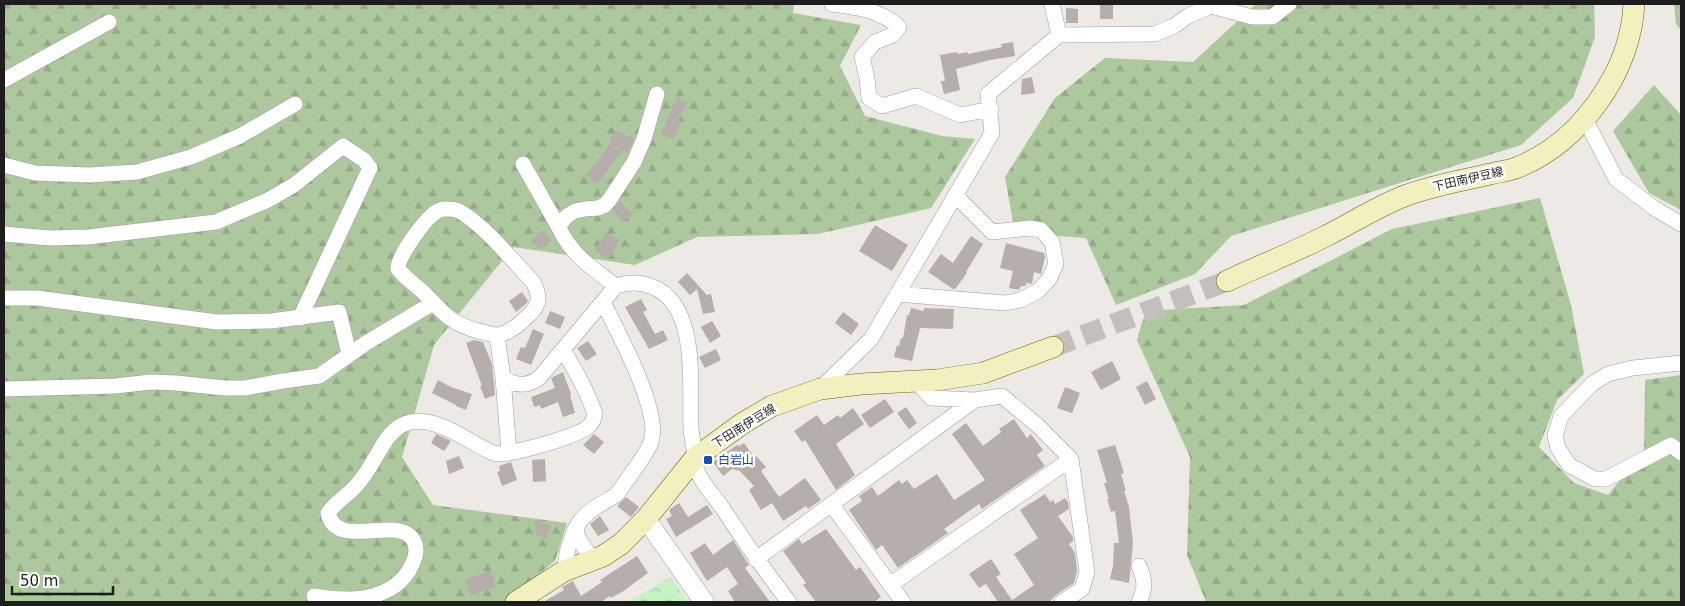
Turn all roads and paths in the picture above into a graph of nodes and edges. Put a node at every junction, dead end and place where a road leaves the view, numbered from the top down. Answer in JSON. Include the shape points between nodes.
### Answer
{"nodes":[{"id":1,"x":832,"y":4,"type":"edge"},
{"id":2,"x":1052,"y":4,"type":"edge"},
{"id":3,"x":1288,"y":4,"type":"edge"},
{"id":4,"x":1634,"y":4,"type":"edge"},
{"id":5,"x":109,"y":22,"type":"dead end"},
{"id":6,"x":1059,"y":35,"type":"junction"},
{"id":7,"x":4,"y":80,"type":"edge"},
{"id":8,"x":657,"y":94,"type":"dead end"},
{"id":9,"x":295,"y":104,"type":"dead end"},
{"id":10,"x":991,"y":109,"type":"junction"},
{"id":11,"x":1585,"y":119,"type":"junction"},
{"id":12,"x":523,"y":164,"type":"dead end"},
{"id":13,"x":4,"y":166,"type":"edge"},
{"id":14,"x":956,"y":195,"type":"junction"},
{"id":15,"x":1681,"y":224,"type":"edge"},
{"id":16,"x":558,"y":226,"type":"junction"},
{"id":17,"x":4,"y":234,"type":"edge"},
{"id":18,"x":1227,"y":281,"type":"tunnel mouth"},
{"id":19,"x":616,"y":286,"type":"junction"},
{"id":20,"x":897,"y":294,"type":"junction"},
{"id":21,"x":4,"y":298,"type":"edge"},
{"id":22,"x":603,"y":302,"type":"junction"},
{"id":23,"x":433,"y":303,"type":"junction"},
{"id":24,"x":300,"y":318,"type":"junction"},
{"id":25,"x":497,"y":335,"type":"junction"},
{"id":26,"x":1053,"y":347,"type":"tunnel mouth"},
{"id":27,"x":563,"y":350,"type":"junction"},
{"id":28,"x":349,"y":354,"type":"junction"},
{"id":29,"x":1681,"y":362,"type":"edge"},
{"id":30,"x":503,"y":378,"type":"junction"},
{"id":31,"x":916,"y":381,"type":"junction"},
{"id":32,"x":4,"y":389,"type":"edge"},
{"id":33,"x":820,"y":389,"type":"junction"},
{"id":34,"x":975,"y":400,"type":"junction"},
{"id":35,"x":509,"y":452,"type":"junction"},
{"id":36,"x":1681,"y":453,"type":"edge"},
{"id":37,"x":695,"y":458,"type":"junction"},
{"id":38,"x":1070,"y":459,"type":"junction"},
{"id":39,"x":831,"y":504,"type":"junction"},
{"id":40,"x":646,"y":519,"type":"junction"},
{"id":41,"x":575,"y":529,"type":"junction"},
{"id":42,"x":756,"y":559,"type":"junction"},
{"id":43,"x":593,"y":560,"type":"junction"},
{"id":44,"x":1138,"y":566,"type":"dead end"},
{"id":45,"x":564,"y":571,"type":"junction"},
{"id":46,"x":890,"y":585,"type":"junction"},
{"id":47,"x":314,"y":596,"type":"dead end"},
{"id":48,"x":516,"y":602,"type":"edge"},
{"id":49,"x":704,"y":602,"type":"edge"},
{"id":50,"x":788,"y":602,"type":"edge"},
{"id":51,"x":903,"y":602,"type":"edge"},
{"id":52,"x":1062,"y":602,"type":"edge"},
{"id":53,"x":1139,"y":602,"type":"edge"}],
"edges":[{"from":1,"to":10,"type":"street","via":[[864,8],[890,19],[899,27],[893,35],[875,42],[862,57],[869,98],[882,106],[916,96],[960,115]]},
{"from":2,"to":6,"type":"street"},
{"from":3,"to":6,"type":"street","via":[[1272,17],[1252,17],[1211,6],[1155,34]]},
{"from":4,"to":11,"type":"main road","name":"下田南伊豆線","via":[[1626,49],[1612,82]]},
{"from":5,"to":7,"type":"street"},
{"from":6,"to":10,"type":"street","via":[[988,94]]},
{"from":8,"to":16,"type":"street","via":[[634,162],[610,199],[598,208],[575,211]]},
{"from":9,"to":13,"type":"street","via":[[240,136],[191,156],[137,172],[89,176],[35,173]]},
{"from":10,"to":14,"type":"street","via":[[992,133]]},
{"from":11,"to":15,"type":"street","via":[[1616,179]]},
{"from":11,"to":18,"type":"main road","name":"下田南伊豆線","via":[[1550,150],[1516,168],[1416,192]]},
{"from":12,"to":16,"type":"street"},
{"from":14,"to":20,"type":"street"},
{"from":14,"to":20,"type":"street","via":[[992,232],[1041,230],[1052,242],[1056,264],[1049,279],[1038,291],[1021,300],[1005,303]]},
{"from":16,"to":19,"type":"street","via":[[575,253]]},
{"from":17,"to":24,"type":"street","via":[[88,237],[216,222],[294,185],[343,146],[370,168]]},
{"from":19,"to":22,"type":"street"},
{"from":19,"to":37,"type":"street","via":[[625,283],[650,285],[662,291],[680,311],[686,327]]},
{"from":20,"to":33,"type":"street","via":[[871,339]]},
{"from":21,"to":24,"type":"street","via":[[37,298],[217,322]]},
{"from":22,"to":27,"type":"street"},
{"from":22,"to":41,"type":"street","via":[[645,396],[654,428],[652,441],[620,490],[586,514]]},
{"from":23,"to":25,"type":"street","via":[[459,325]]},
{"from":23,"to":25,"type":"street","via":[[398,269],[398,264],[429,218],[436,212],[452,208],[484,232],[538,291],[540,300],[530,315],[507,332]]},
{"from":23,"to":28,"type":"street"},
{"from":24,"to":28,"type":"street","via":[[339,312]]},
{"from":25,"to":30,"type":"street"},
{"from":26,"to":31,"type":"main road","name":"下田南伊豆線","via":[[983,373]]},
{"from":27,"to":30,"type":"street","via":[[535,381],[520,385]]},
{"from":27,"to":35,"type":"street","via":[[591,402],[595,414],[590,426],[558,440]]},
{"from":28,"to":32,"type":"street","via":[[320,376],[245,388],[151,382]]},
{"from":29,"to":36,"type":"street","via":[[1608,374],[1592,384],[1561,416],[1555,436],[1558,448],[1569,464],[1595,479],[1606,479],[1671,445]]},
{"from":30,"to":35,"type":"street"},
{"from":31,"to":33,"type":"main road","name":"下田南伊豆線"},
{"from":31,"to":34,"type":"street","via":[[931,398]]},
{"from":33,"to":37,"type":"main road","name":"下田南伊豆線","via":[[772,406]]},
{"from":34,"to":38,"type":"street","via":[[1002,396]]},
{"from":34,"to":39,"type":"street"},
{"from":35,"to":47,"type":"street","via":[[497,454],[489,451],[430,422],[419,420],[401,424],[390,434],[360,481],[328,513],[335,527],[366,532],[392,530],[410,536],[416,552],[413,564],[398,584],[376,595],[346,599]]},
{"from":37,"to":40,"type":"main road","name":"下田南伊豆線"},
{"from":37,"to":42,"type":"street","via":[[697,470]]},
{"from":38,"to":46,"type":"street"},
{"from":38,"to":52,"type":"street","via":[[1087,572],[1082,589]]},
{"from":39,"to":42,"type":"street"},
{"from":39,"to":46,"type":"street"},
{"from":40,"to":43,"type":"main road","name":"下田南伊豆線","via":[[620,544]]},
{"from":40,"to":49,"type":"street"},
{"from":41,"to":43,"type":"street"},
{"from":41,"to":45,"type":"street"},
{"from":42,"to":50,"type":"street"},
{"from":43,"to":45,"type":"main road","name":"下田南伊豆線"},
{"from":44,"to":53,"type":"street","via":[[1145,579]]},
{"from":45,"to":48,"type":"main road","name":"下田南伊豆線"},
{"from":46,"to":51,"type":"street"}]}
